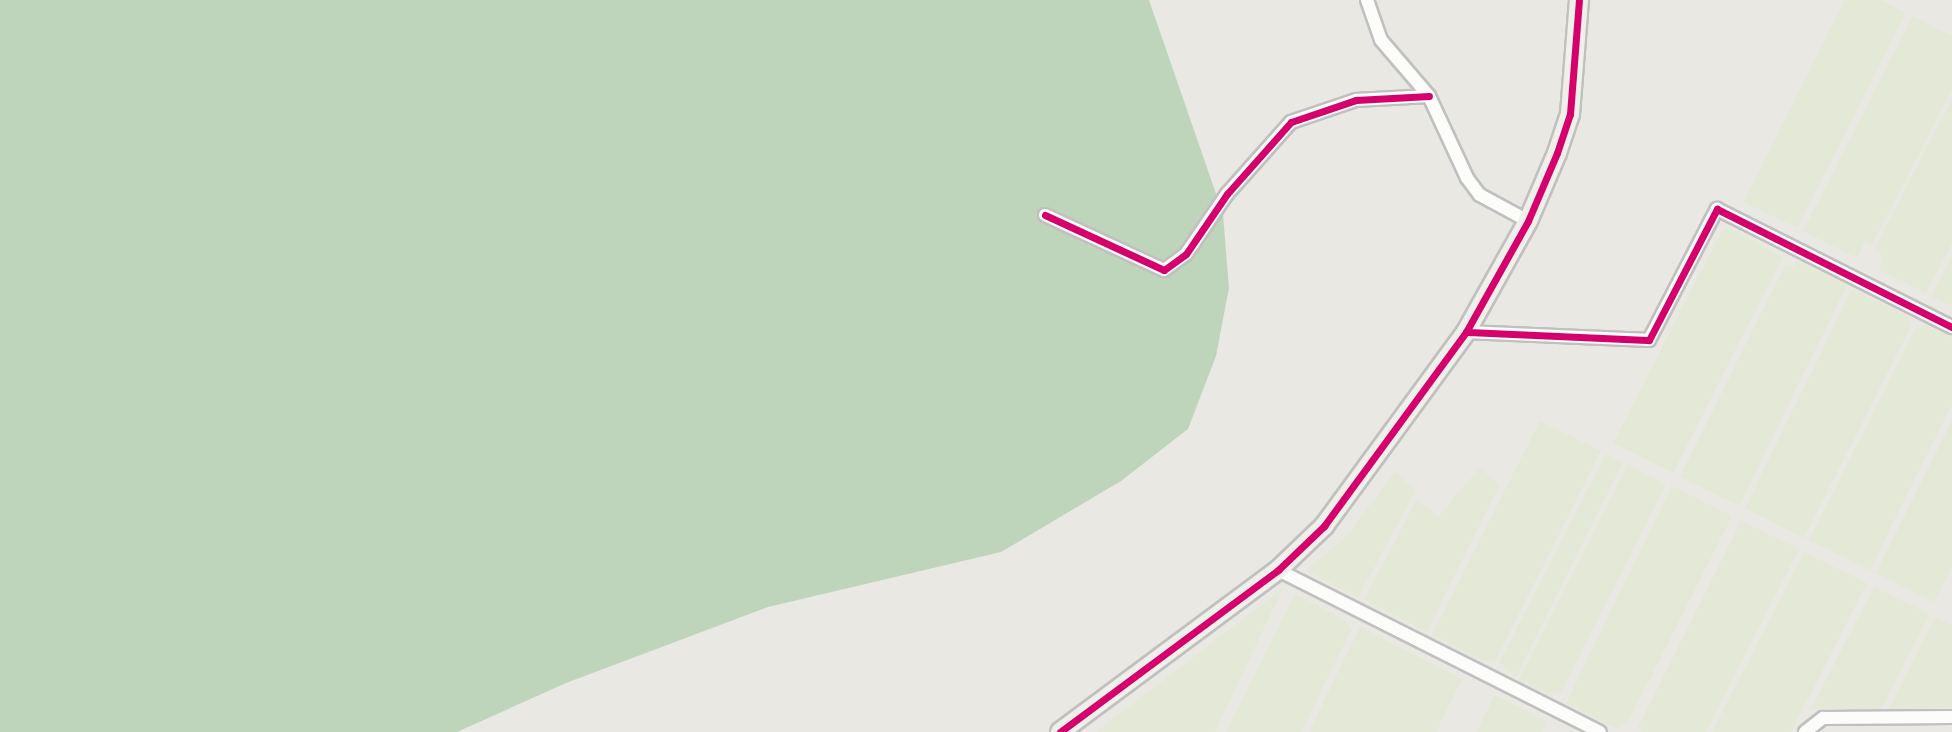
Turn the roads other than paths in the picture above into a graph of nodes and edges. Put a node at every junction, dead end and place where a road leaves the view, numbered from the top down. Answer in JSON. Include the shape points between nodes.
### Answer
{"nodes":[{"id":1,"x":1367,"y":0,"type":"edge"},
{"id":2,"x":1579,"y":0,"type":"edge"},
{"id":3,"x":1429,"y":96,"type":"junction"},
{"id":4,"x":1045,"y":215,"type":"dead end"},
{"id":5,"x":1528,"y":221,"type":"junction"},
{"id":6,"x":1952,"y":327,"type":"edge"},
{"id":7,"x":1466,"y":332,"type":"junction"},
{"id":8,"x":1278,"y":570,"type":"junction"},
{"id":9,"x":1952,"y":718,"type":"edge"},
{"id":10,"x":1060,"y":732,"type":"edge"},
{"id":11,"x":1600,"y":732,"type":"edge"},
{"id":12,"x":1805,"y":732,"type":"edge"}],
"edges":[{"from":1,"to":3,"type":"street","via":[[1381,40]]},
{"from":2,"to":5,"type":"street","via":[[1570,114]]},
{"from":3,"to":4,"type":"street","via":[[1356,100],[1291,122],[1227,194],[1186,254],[1164,270]]},
{"from":3,"to":5,"type":"street","via":[[1448,130],[1458,162],[1480,195]]},
{"from":5,"to":7,"type":"street"},
{"from":6,"to":7,"type":"street","via":[[1717,209],[1649,340]]},
{"from":7,"to":8,"type":"street","via":[[1333,515]]},
{"from":8,"to":10,"type":"street"},
{"from":8,"to":11,"type":"street"},
{"from":9,"to":12,"type":"street","via":[[1823,718]]}]}
